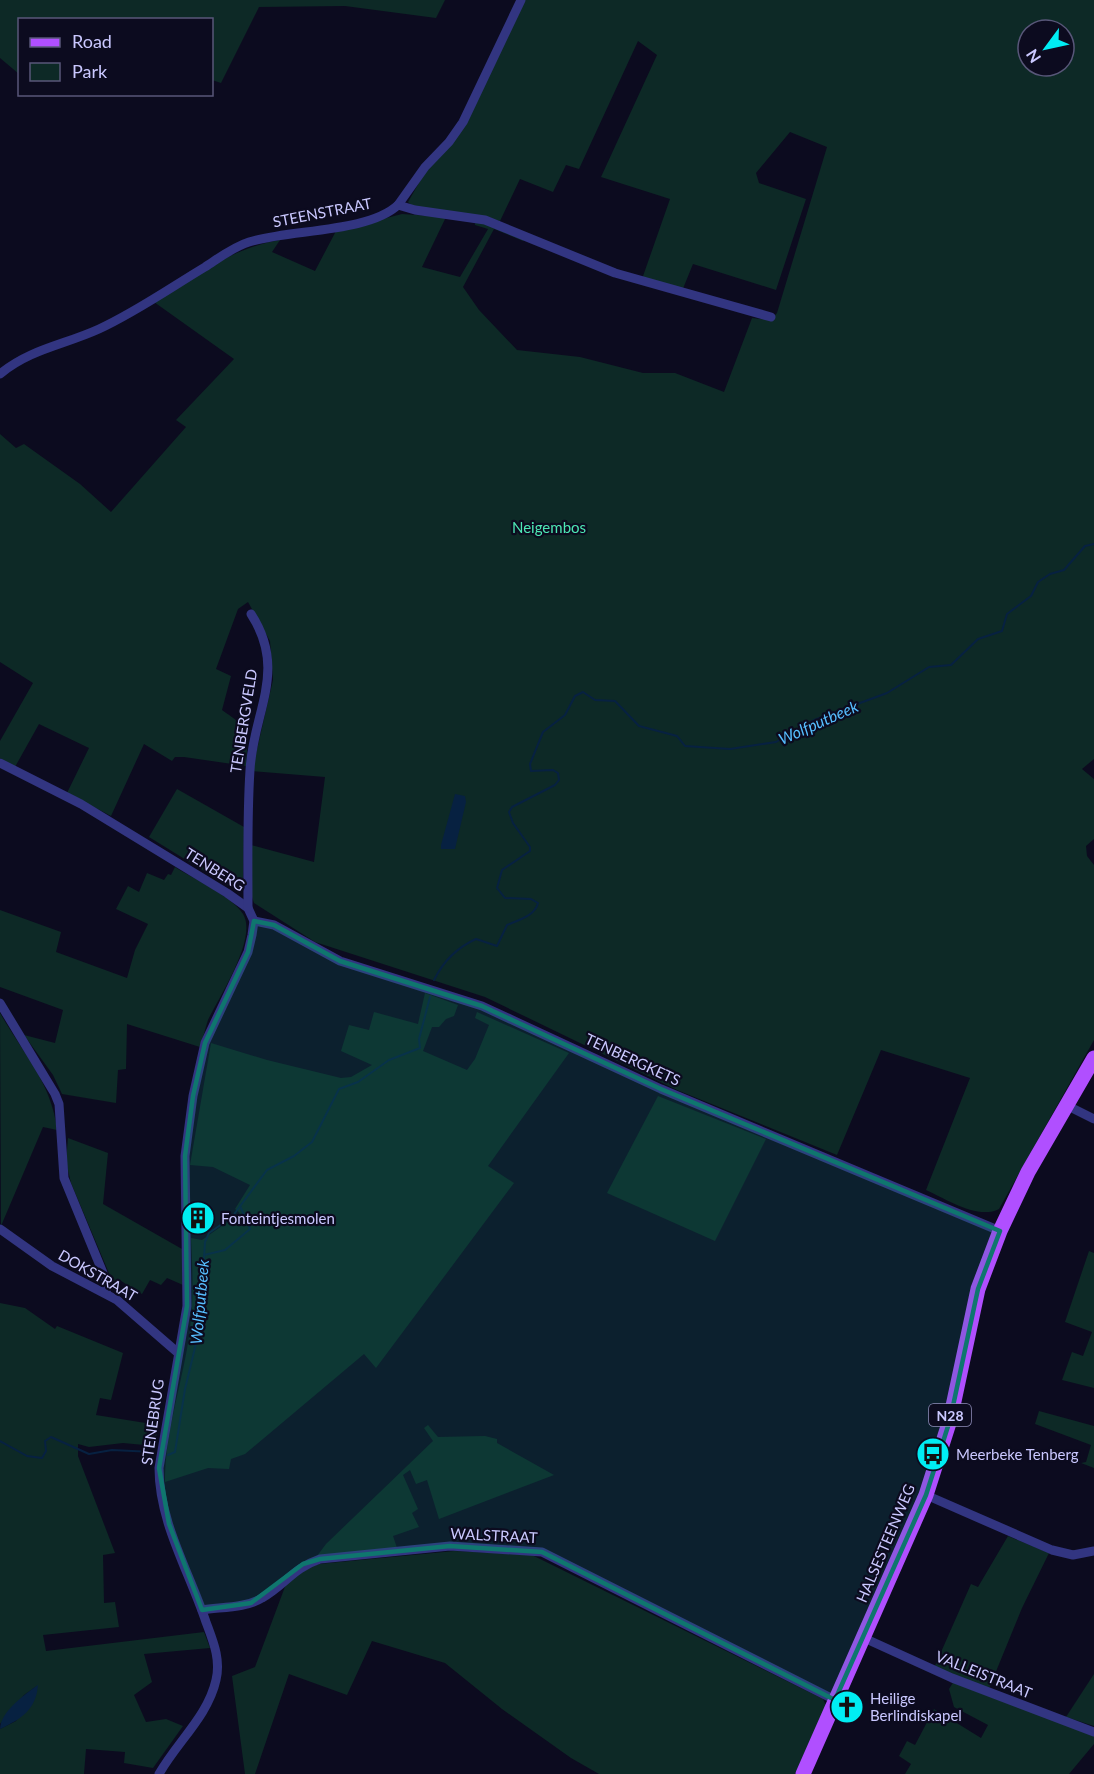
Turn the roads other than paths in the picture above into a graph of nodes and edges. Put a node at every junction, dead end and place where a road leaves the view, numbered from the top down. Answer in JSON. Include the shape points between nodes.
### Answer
{"nodes":[{"id":1,"x":521,"y":0,"type":"edge"},
{"id":2,"x":398,"y":205,"type":"junction"},
{"id":3,"x":771,"y":317,"type":"dead end"},
{"id":4,"x":0,"y":374,"type":"edge"},
{"id":5,"x":251,"y":614,"type":"dead end"},
{"id":6,"x":0,"y":763,"type":"edge"},
{"id":7,"x":248,"y":908,"type":"junction"},
{"id":8,"x":254,"y":921,"type":"junction"},
{"id":9,"x":0,"y":1003,"type":"edge"},
{"id":10,"x":1094,"y":1058,"type":"edge"},
{"id":11,"x":1066,"y":1105,"type":"junction"},
{"id":12,"x":1094,"y":1119,"type":"edge"},
{"id":13,"x":0,"y":1229,"type":"edge"},
{"id":14,"x":1000,"y":1231,"type":"junction"},
{"id":15,"x":106,"y":1293,"type":"junction"},
{"id":16,"x":177,"y":1352,"type":"junction"},
{"id":17,"x":926,"y":1495,"type":"junction"},
{"id":18,"x":1094,"y":1551,"type":"edge"},
{"id":19,"x":202,"y":1610,"type":"junction"},
{"id":20,"x":864,"y":1638,"type":"junction"},
{"id":21,"x":836,"y":1700,"type":"junction"},
{"id":22,"x":1094,"y":1731,"type":"edge"},
{"id":23,"x":159,"y":1774,"type":"edge"},
{"id":24,"x":803,"y":1774,"type":"edge"}],
"edges":[{"from":1,"to":2,"type":"street","via":[[463,123]]},
{"from":2,"to":3,"type":"street","via":[[485,220],[615,273]]},
{"from":2,"to":4,"type":"street","name":"STEENSTRAAT","via":[[386,214],[356,222],[245,243],[98,330],[35,351]]},
{"from":5,"to":7,"type":"street","name":"TENBERGVELD","via":[[267,642],[268,679],[251,748]]},
{"from":6,"to":7,"type":"street","name":"TENBERG","via":[[81,804]]},
{"from":7,"to":8,"type":"street","name":"TENBERG"},
{"from":8,"to":14,"type":"street","name":"TENBERGKETS","via":[[274,925],[340,961],[482,1006],[661,1089]]},
{"from":8,"to":16,"type":"street","name":"STENEBRUG","via":[[248,952],[205,1043],[193,1096],[185,1156],[187,1306]]},
{"from":9,"to":15,"type":"street","via":[[59,1104],[64,1178],[103,1273]]},
{"from":10,"to":11,"type":"main road","name":"HALSESTEENWEG","number":"N28"},
{"from":11,"to":12,"type":"street"},
{"from":11,"to":14,"type":"main road","name":"HALSESTEENWEG","number":"N28"},
{"from":13,"to":15,"type":"street","name":"DOKSTRAAT","via":[[52,1266]]},
{"from":14,"to":17,"type":"main road","name":"HALSESTEENWEG","number":"N28","via":[[978,1289],[950,1420]]},
{"from":15,"to":16,"type":"street","name":"DOKSTRAAT"},
{"from":16,"to":19,"type":"street","name":"STENEBRUG","via":[[159,1485],[169,1524]]},
{"from":17,"to":18,"type":"street","via":[[1052,1550],[1073,1555]]},
{"from":17,"to":20,"type":"main road","name":"HALSESTEENWEG","number":"N28"},
{"from":19,"to":21,"type":"street","name":"WALSTRAAT","via":[[263,1598],[303,1564],[320,1559],[450,1546],[542,1552]]},
{"from":19,"to":23,"type":"street","name":"STENEBRUG","via":[[216,1652],[217,1679],[204,1709]]},
{"from":20,"to":21,"type":"main road","name":"HALSESTEENWEG","number":"N28"},
{"from":20,"to":22,"type":"street","name":"VALLEISTRAAT","via":[[962,1682]]},
{"from":21,"to":24,"type":"main road","name":"HALSESTEENWEG","number":"N28"}]}
